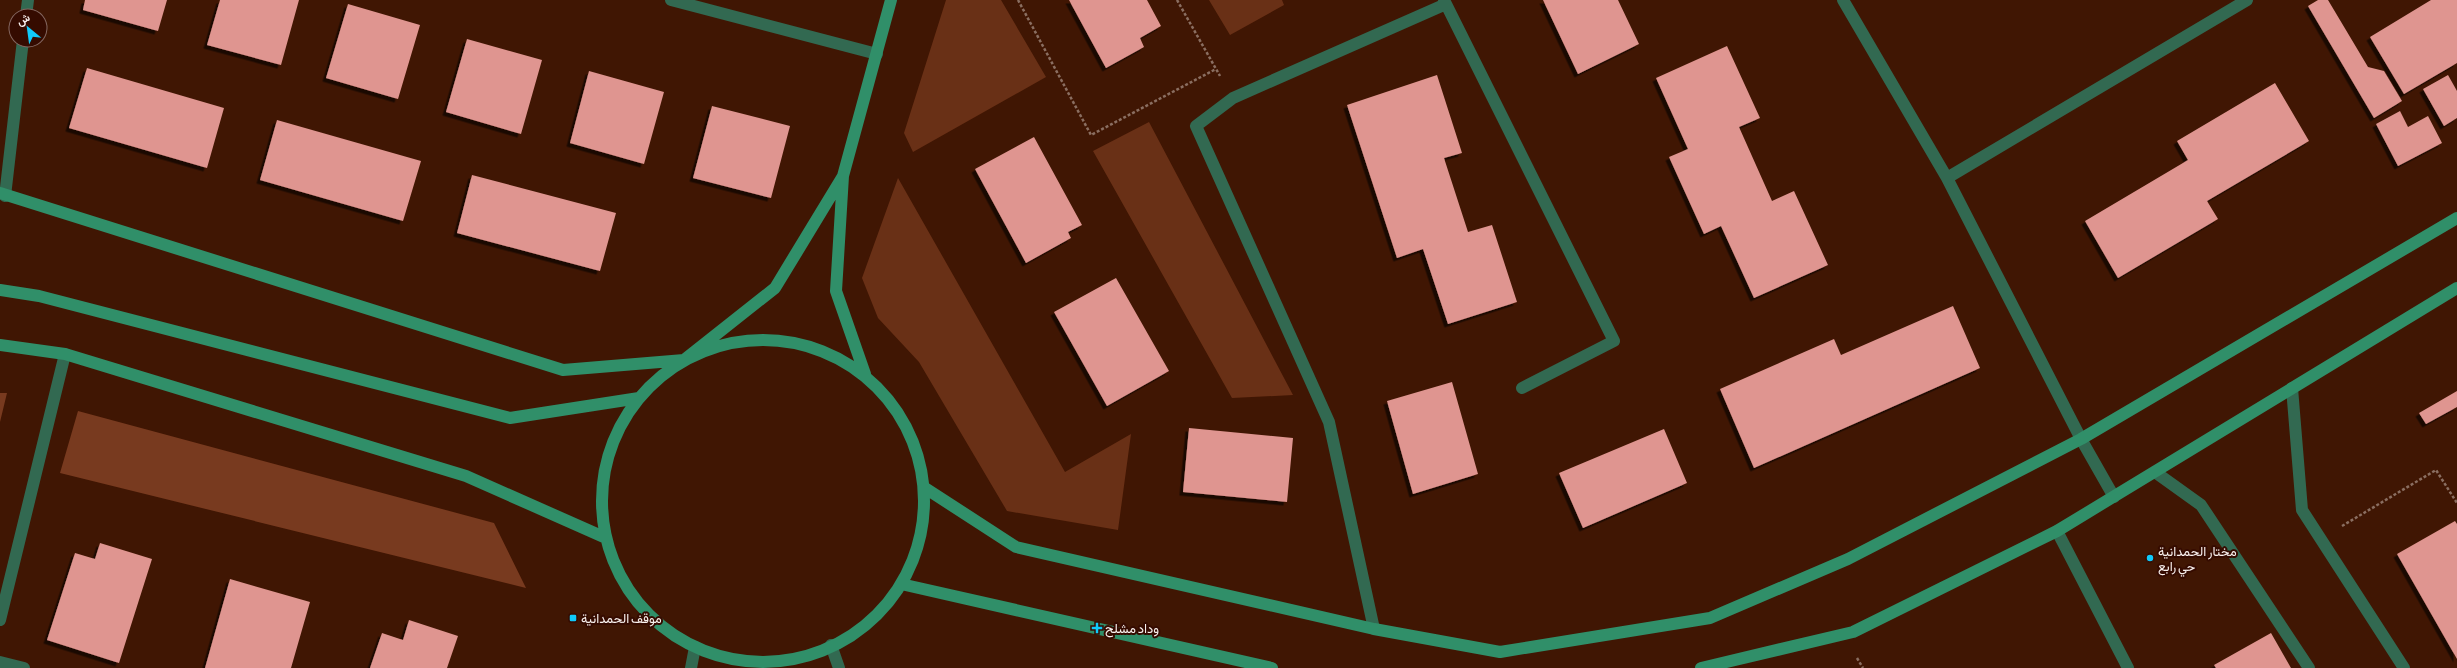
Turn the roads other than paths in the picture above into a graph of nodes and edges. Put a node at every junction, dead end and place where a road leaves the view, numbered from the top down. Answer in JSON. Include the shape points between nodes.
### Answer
{"nodes":[{"id":1,"x":671,"y":0,"type":"edge"},
{"id":2,"x":891,"y":0,"type":"edge"},
{"id":3,"x":1843,"y":0,"type":"edge"},
{"id":4,"x":2247,"y":0,"type":"edge"},
{"id":5,"x":1445,"y":2,"type":"edge"},
{"id":6,"x":22,"y":48,"type":"edge"},
{"id":7,"x":877,"y":54,"type":"junction"},
{"id":8,"x":843,"y":176,"type":"junction"},
{"id":9,"x":1947,"y":178,"type":"junction"},
{"id":10,"x":2,"y":194,"type":"edge"},
{"id":11,"x":2457,"y":218,"type":"edge"},
{"id":12,"x":2457,"y":288,"type":"edge"},
{"id":13,"x":0,"y":290,"type":"edge"},
{"id":14,"x":0,"y":345,"type":"edge"},
{"id":15,"x":64,"y":354,"type":"junction"},
{"id":16,"x":684,"y":360,"type":"junction"},
{"id":17,"x":865,"y":374,"type":"junction"},
{"id":18,"x":1522,"y":388,"type":"dead end"},
{"id":19,"x":2292,"y":388,"type":"junction"},
{"id":20,"x":639,"y":398,"type":"junction"},
{"id":21,"x":2081,"y":440,"type":"junction"},
{"id":22,"x":2155,"y":472,"type":"junction"},
{"id":23,"x":925,"y":488,"type":"junction"},
{"id":24,"x":2114,"y":497,"type":"junction"},
{"id":25,"x":2057,"y":531,"type":"junction"},
{"id":26,"x":606,"y":538,"type":"junction"},
{"id":27,"x":901,"y":584,"type":"junction"},
{"id":28,"x":0,"y":620,"type":"edge"},
{"id":29,"x":1374,"y":628,"type":"junction"},
{"id":30,"x":831,"y":645,"type":"junction"},
{"id":31,"x":695,"y":647,"type":"junction"},
{"id":32,"x":0,"y":662,"type":"edge"},
{"id":33,"x":24,"y":668,"type":"edge"},
{"id":34,"x":691,"y":668,"type":"edge"},
{"id":35,"x":839,"y":668,"type":"edge"},
{"id":36,"x":1272,"y":668,"type":"edge"},
{"id":37,"x":1701,"y":668,"type":"edge"},
{"id":38,"x":2128,"y":668,"type":"edge"},
{"id":39,"x":2309,"y":668,"type":"edge"},
{"id":40,"x":2404,"y":668,"type":"edge"}],
"edges":[{"from":1,"to":7,"type":"street"},
{"from":2,"to":7,"type":"street"},
{"from":3,"to":9,"type":"street"},
{"from":4,"to":9,"type":"street"},
{"from":5,"to":18,"type":"street","via":[[1614,341]]},
{"from":5,"to":29,"type":"street","via":[[1233,98],[1196,126],[1329,422]]},
{"from":6,"to":10,"type":"street"},
{"from":7,"to":8,"type":"street"},
{"from":8,"to":16,"type":"street","via":[[775,288]]},
{"from":8,"to":17,"type":"street","via":[[836,291]]},
{"from":9,"to":21,"type":"street"},
{"from":10,"to":16,"type":"street","via":[[563,370]]},
{"from":11,"to":21,"type":"street"},
{"from":12,"to":19,"type":"street"},
{"from":13,"to":20,"type":"street","via":[[47,298],[510,418]]},
{"from":14,"to":15,"type":"street"},
{"from":15,"to":26,"type":"street","via":[[466,476]]},
{"from":15,"to":28,"type":"street"},
{"from":16,"to":17,"type":"street","via":[[729,343],[776,340],[823,350]]},
{"from":16,"to":20,"type":"street","via":[[660,377]]},
{"from":17,"to":23,"type":"street","via":[[898,412],[915,445]]},
{"from":19,"to":22,"type":"street"},
{"from":19,"to":40,"type":"street","via":[[2302,510]]},
{"from":20,"to":26,"type":"street","via":[[619,429],[606,465],[602,502]]},
{"from":21,"to":24,"type":"street"},
{"from":21,"to":29,"type":"street","via":[[1848,559],[1710,618],[1500,652]]},
{"from":22,"to":24,"type":"street"},
{"from":22,"to":39,"type":"street","via":[[2201,505]]},
{"from":23,"to":27,"type":"street","via":[[924,521],[916,554]]},
{"from":23,"to":29,"type":"street","via":[[1016,547]]},
{"from":24,"to":25,"type":"street"},
{"from":25,"to":37,"type":"street","via":[[1853,632]]},
{"from":25,"to":38,"type":"street"},
{"from":26,"to":31,"type":"street","via":[[615,566],[629,591],[670,632]]},
{"from":27,"to":30,"type":"street","via":[[877,614],[846,639]]},
{"from":27,"to":36,"type":"street"},
{"from":30,"to":31,"type":"street","via":[[810,655],[772,661],[732,659]]},
{"from":30,"to":35,"type":"street"},
{"from":31,"to":34,"type":"street"},
{"from":32,"to":33,"type":"street"}]}
